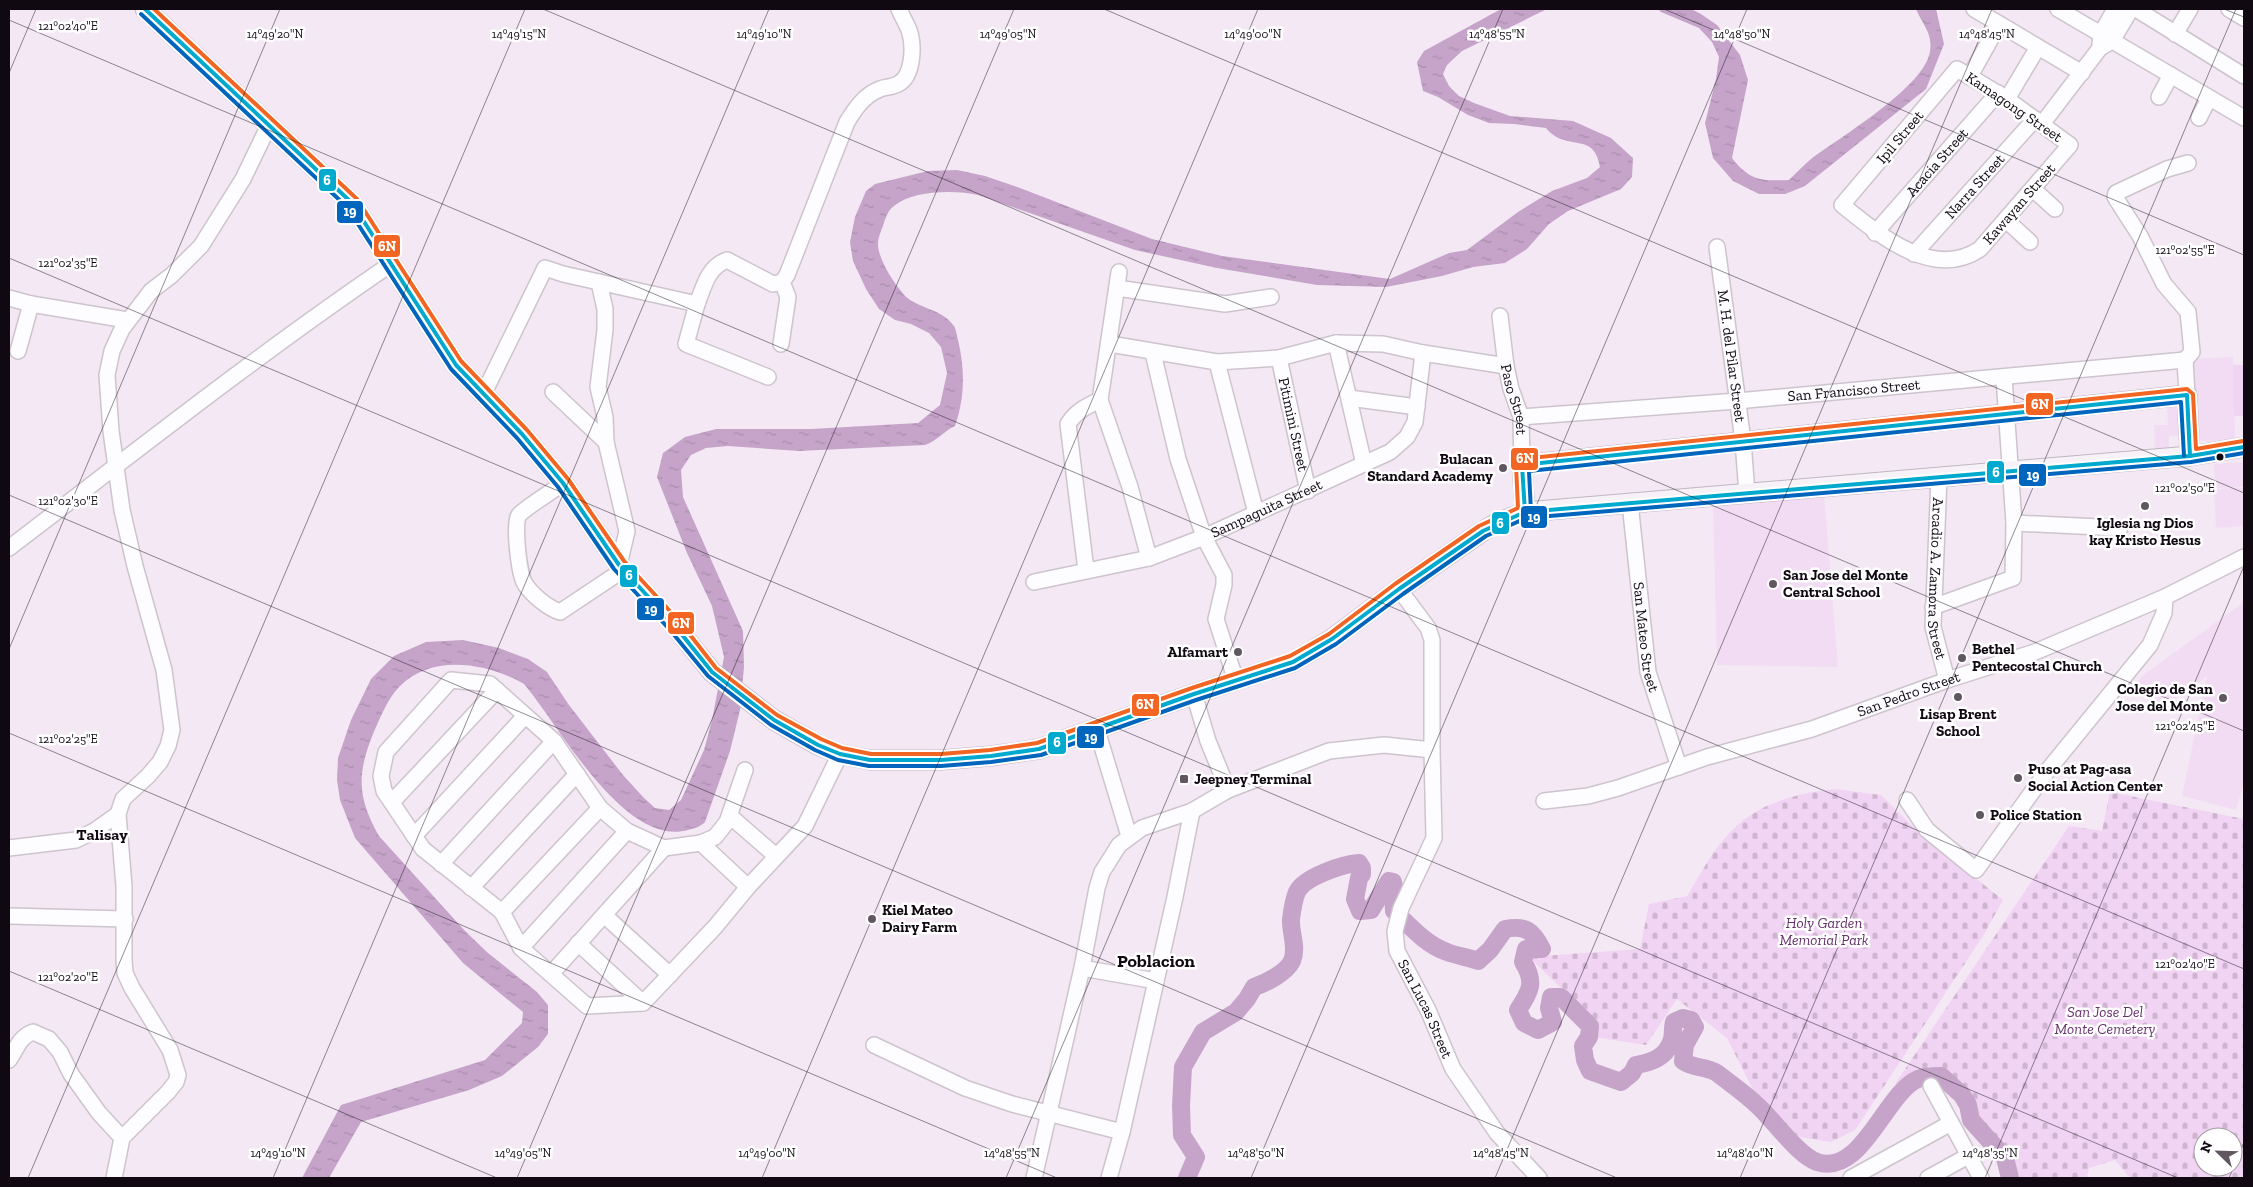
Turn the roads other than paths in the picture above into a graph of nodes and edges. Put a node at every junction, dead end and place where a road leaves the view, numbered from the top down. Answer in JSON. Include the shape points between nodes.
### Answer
{"nodes":[{"id":1,"x":145,"y":9,"type":"edge"},
{"id":2,"x":898,"y":9,"type":"edge"},
{"id":3,"x":1974,"y":9,"type":"edge"},
{"id":4,"x":2058,"y":9,"type":"edge"},
{"id":5,"x":2115,"y":9,"type":"edge"},
{"id":6,"x":2131,"y":9,"type":"edge"},
{"id":7,"x":2136,"y":9,"type":"edge"},
{"id":8,"x":2190,"y":9,"type":"edge"},
{"id":9,"x":1999,"y":24,"type":"junction"},
{"id":10,"x":2175,"y":34,"type":"junction"},
{"id":11,"x":2108,"y":35,"type":"junction"},
{"id":12,"x":2038,"y":47,"type":"junction"},
{"id":13,"x":1964,"y":72,"type":"junction"},
{"id":14,"x":2082,"y":73,"type":"junction"},
{"id":15,"x":2171,"y":75,"type":"junction"},
{"id":16,"x":2244,"y":76,"type":"edge"},
{"id":17,"x":2002,"y":96,"type":"junction"},
{"id":18,"x":2159,"y":97,"type":"dead end"},
{"id":19,"x":2209,"y":98,"type":"junction"},
{"id":20,"x":2199,"y":118,"type":"dead end"},
{"id":21,"x":2244,"y":118,"type":"edge"},
{"id":22,"x":2039,"y":122,"type":"junction"},
{"id":23,"x":269,"y":125,"type":"junction"},
{"id":24,"x":2070,"y":145,"type":"joint"},
{"id":25,"x":2188,"y":163,"type":"dead end"},
{"id":26,"x":2033,"y":189,"type":"junction"},
{"id":27,"x":2055,"y":209,"type":"dead end"},
{"id":28,"x":2006,"y":220,"type":"junction"},
{"id":29,"x":1875,"y":233,"type":"junction"},
{"id":30,"x":2030,"y":242,"type":"dead end"},
{"id":31,"x":1717,"y":247,"type":"dead end"},
{"id":32,"x":1914,"y":254,"type":"junction"},
{"id":33,"x":391,"y":264,"type":"junction"},
{"id":34,"x":1119,"y":272,"type":"dead end"},
{"id":35,"x":599,"y":282,"type":"junction"},
{"id":36,"x":782,"y":282,"type":"junction"},
{"id":37,"x":1117,"y":288,"type":"junction"},
{"id":38,"x":1271,"y":297,"type":"dead end"},
{"id":39,"x":9,"y":298,"type":"edge"},
{"id":40,"x":31,"y":304,"type":"junction"},
{"id":41,"x":697,"y":304,"type":"junction"},
{"id":42,"x":1500,"y":316,"type":"dead end"},
{"id":43,"x":127,"y":320,"type":"junction"},
{"id":44,"x":1336,"y":343,"type":"junction"},
{"id":45,"x":781,"y":344,"type":"dead end"},
{"id":46,"x":1110,"y":344,"type":"junction"},
{"id":47,"x":18,"y":351,"type":"dead end"},
{"id":48,"x":1153,"y":353,"type":"junction"},
{"id":49,"x":1423,"y":353,"type":"junction"},
{"id":50,"x":1278,"y":358,"type":"junction"},
{"id":51,"x":2185,"y":360,"type":"junction"},
{"id":52,"x":1217,"y":362,"type":"junction"},
{"id":53,"x":1506,"y":366,"type":"junction"},
{"id":54,"x":768,"y":376,"type":"dead end"},
{"id":55,"x":2004,"y":377,"type":"junction"},
{"id":56,"x":553,"y":392,"type":"dead end"},
{"id":57,"x":483,"y":395,"type":"junction"},
{"id":58,"x":2187,"y":395,"type":"junction"},
{"id":59,"x":1349,"y":398,"type":"junction"},
{"id":60,"x":1100,"y":400,"type":"junction"},
{"id":61,"x":1737,"y":401,"type":"junction"},
{"id":62,"x":1417,"y":407,"type":"junction"},
{"id":63,"x":2007,"y":413,"type":"junction"},
{"id":64,"x":1521,"y":417,"type":"junction"},
{"id":65,"x":1743,"y":441,"type":"junction"},
{"id":66,"x":606,"y":442,"type":"junction"},
{"id":67,"x":2244,"y":447,"type":"edge"},
{"id":68,"x":2190,"y":456,"type":"junction"},
{"id":69,"x":116,"y":464,"type":"junction"},
{"id":70,"x":1364,"y":464,"type":"junction"},
{"id":71,"x":1522,"y":464,"type":"junction"},
{"id":72,"x":2011,"y":471,"type":"junction"},
{"id":73,"x":1939,"y":477,"type":"junction"},
{"id":74,"x":563,"y":483,"type":"junction"},
{"id":75,"x":1308,"y":490,"type":"junction"},
{"id":76,"x":1748,"y":494,"type":"junction"},
{"id":77,"x":1630,"y":503,"type":"junction"},
{"id":78,"x":1525,"y":512,"type":"junction"},
{"id":79,"x":1256,"y":513,"type":"junction"},
{"id":80,"x":2014,"y":523,"type":"junction"},
{"id":81,"x":2120,"y":528,"type":"dead end"},
{"id":82,"x":1204,"y":537,"type":"junction"},
{"id":83,"x":9,"y":548,"type":"edge"},
{"id":84,"x":2244,"y":557,"type":"edge"},
{"id":85,"x":1149,"y":558,"type":"junction"},
{"id":86,"x":621,"y":568,"type":"junction"},
{"id":87,"x":1086,"y":570,"type":"junction"},
{"id":88,"x":1034,"y":582,"type":"dead end"},
{"id":89,"x":1399,"y":589,"type":"junction"},
{"id":90,"x":2165,"y":597,"type":"junction"},
{"id":91,"x":1933,"y":607,"type":"junction"},
{"id":92,"x":1947,"y":680,"type":"junction"},
{"id":93,"x":1236,"y":681,"type":"junction"},
{"id":94,"x":497,"y":690,"type":"junction"},
{"id":95,"x":1194,"y":694,"type":"junction"},
{"id":96,"x":525,"y":716,"type":"junction"},
{"id":97,"x":1097,"y":730,"type":"junction"},
{"id":98,"x":554,"y":741,"type":"junction"},
{"id":99,"x":1432,"y":750,"type":"junction"},
{"id":100,"x":840,"y":754,"type":"junction"},
{"id":101,"x":1679,"y":767,"type":"junction"},
{"id":102,"x":745,"y":770,"type":"dead end"},
{"id":103,"x":577,"y":774,"type":"junction"},
{"id":104,"x":1228,"y":790,"type":"junction"},
{"id":105,"x":1908,"y":800,"type":"dead end"},
{"id":106,"x":1544,"y":801,"type":"dead end"},
{"id":107,"x":392,"y":802,"type":"junction"},
{"id":108,"x":600,"y":808,"type":"junction"},
{"id":109,"x":1192,"y":811,"type":"junction"},
{"id":110,"x":118,"y":814,"type":"junction"},
{"id":111,"x":730,"y":816,"type":"junction"},
{"id":112,"x":627,"y":831,"type":"junction"},
{"id":113,"x":414,"y":836,"type":"junction"},
{"id":114,"x":1129,"y":836,"type":"junction"},
{"id":115,"x":701,"y":843,"type":"junction"},
{"id":116,"x":9,"y":848,"type":"edge"},
{"id":117,"x":664,"y":848,"type":"junction"},
{"id":118,"x":776,"y":856,"type":"junction"},
{"id":119,"x":441,"y":864,"type":"junction"},
{"id":120,"x":748,"y":887,"type":"junction"},
{"id":121,"x":472,"y":888,"type":"junction"},
{"id":122,"x":502,"y":912,"type":"junction"},
{"id":123,"x":604,"y":915,"type":"junction"},
{"id":124,"x":9,"y":916,"type":"edge"},
{"id":125,"x":125,"y":920,"type":"junction"},
{"id":126,"x":578,"y":944,"type":"junction"},
{"id":127,"x":521,"y":948,"type":"junction"},
{"id":128,"x":1082,"y":968,"type":"junction"},
{"id":129,"x":551,"y":974,"type":"junction"},
{"id":130,"x":670,"y":975,"type":"junction"},
{"id":131,"x":1156,"y":981,"type":"junction"},
{"id":132,"x":643,"y":1003,"type":"junction"},
{"id":133,"x":874,"y":1045,"type":"dead end"},
{"id":134,"x":9,"y":1060,"type":"edge"},
{"id":135,"x":1931,"y":1086,"type":"dead end"},
{"id":136,"x":1050,"y":1112,"type":"junction"},
{"id":137,"x":1951,"y":1123,"type":"junction"},
{"id":138,"x":1122,"y":1132,"type":"junction"},
{"id":139,"x":122,"y":1138,"type":"junction"},
{"id":140,"x":1968,"y":1156,"type":"junction"},
{"id":141,"x":114,"y":1178,"type":"edge"},
{"id":142,"x":1034,"y":1178,"type":"edge"},
{"id":143,"x":1109,"y":1178,"type":"edge"},
{"id":144,"x":1538,"y":1178,"type":"edge"},
{"id":145,"x":1851,"y":1178,"type":"edge"},
{"id":146,"x":1928,"y":1178,"type":"edge"},
{"id":147,"x":1981,"y":1178,"type":"edge"}],
"edges":[{"from":1,"to":23,"type":"main road"},
{"from":2,"to":36,"type":"street","via":[[909,32],[912,51],[905,79],[878,90],[852,114]]},
{"from":3,"to":9,"type":"street"},
{"from":4,"to":11,"type":"street"},
{"from":5,"to":11,"type":"street","name":"Narra Street"},
{"from":6,"to":11,"type":"street","name":"Narra Street"},
{"from":7,"to":10,"type":"street"},
{"from":8,"to":10,"type":"street"},
{"from":9,"to":12,"type":"street"},
{"from":9,"to":13,"type":"street","name":"Ipil Street"},
{"from":10,"to":16,"type":"street"},
{"from":11,"to":14,"type":"street","name":"Narra Street"},
{"from":11,"to":15,"type":"street"},
{"from":12,"to":14,"type":"street"},
{"from":12,"to":17,"type":"street","name":"Acacia Street"},
{"from":13,"to":17,"type":"street","name":"Kamagong Street"},
{"from":13,"to":29,"type":"street","name":"Ipil Street","via":[[1842,206]]},
{"from":14,"to":22,"type":"street","name":"Narra Street"},
{"from":15,"to":18,"type":"street"},
{"from":15,"to":19,"type":"street"},
{"from":17,"to":22,"type":"street","name":"Kamagong Street"},
{"from":17,"to":29,"type":"street","name":"Acacia Street"},
{"from":19,"to":20,"type":"street"},
{"from":19,"to":21,"type":"street"},
{"from":22,"to":24,"type":"street","name":"Kamagong Street"},
{"from":22,"to":32,"type":"street","name":"Narra Street"},
{"from":23,"to":33,"type":"main road","via":[[352,202]]},
{"from":23,"to":43,"type":"street","via":[[243,179],[201,246],[151,291]]},
{"from":24,"to":26,"type":"street","name":"Kawayan Street"},
{"from":25,"to":51,"type":"street","via":[[2116,193],[2115,197],[2140,236],[2164,284],[2188,312],[2192,352]]},
{"from":26,"to":27,"type":"street"},
{"from":26,"to":28,"type":"street","name":"Kawayan Street"},
{"from":28,"to":30,"type":"street"},
{"from":28,"to":32,"type":"street","name":"Kawayan Street","via":[[1980,249],[1963,258]]},
{"from":29,"to":32,"type":"street"},
{"from":31,"to":61,"type":"street","name":"M. H. del Pilar Street"},
{"from":33,"to":57,"type":"main road","via":[[456,365]]},
{"from":33,"to":69,"type":"street","via":[[324,309]]},
{"from":34,"to":37,"type":"street"},
{"from":35,"to":41,"type":"street"},
{"from":35,"to":57,"type":"street","via":[[545,268]]},
{"from":35,"to":66,"type":"street","via":[[605,309],[605,330],[598,386],[605,417]]},
{"from":36,"to":41,"type":"street","via":[[773,284],[727,260],[710,271]]},
{"from":36,"to":45,"type":"street","via":[[788,297]]},
{"from":37,"to":38,"type":"street","via":[[1224,304]]},
{"from":37,"to":46,"type":"street"},
{"from":39,"to":40,"type":"street"},
{"from":40,"to":43,"type":"street"},
{"from":40,"to":47,"type":"street"},
{"from":41,"to":54,"type":"street","via":[[686,344]]},
{"from":42,"to":53,"type":"street","name":"Paso Street"},
{"from":43,"to":69,"type":"street","via":[[112,351],[108,375]]},
{"from":44,"to":49,"type":"street","via":[[1383,344]]},
{"from":44,"to":50,"type":"street"},
{"from":44,"to":59,"type":"street"},
{"from":46,"to":48,"type":"street"},
{"from":46,"to":60,"type":"street"},
{"from":48,"to":52,"type":"street"},
{"from":48,"to":82,"type":"street","via":[[1178,459]]},
{"from":49,"to":53,"type":"street"},
{"from":49,"to":62,"type":"street","name":"Sampaguita Street"},
{"from":50,"to":52,"type":"street"},
{"from":50,"to":75,"type":"street","name":"Pitimini Street"},
{"from":51,"to":55,"type":"street","name":"San Francisco Street"},
{"from":51,"to":58,"type":"street"},
{"from":52,"to":79,"type":"street"},
{"from":53,"to":64,"type":"street","name":"Paso Street"},
{"from":55,"to":61,"type":"street","name":"San Francisco Street"},
{"from":55,"to":63,"type":"street"},
{"from":56,"to":66,"type":"street"},
{"from":57,"to":74,"type":"main road","via":[[522,434]]},
{"from":58,"to":63,"type":"main road"},
{"from":58,"to":68,"type":"main road"},
{"from":59,"to":62,"type":"street"},
{"from":59,"to":70,"type":"street"},
{"from":60,"to":85,"type":"street","via":[[1130,487]]},
{"from":60,"to":87,"type":"street","via":[[1082,409],[1068,424]]},
{"from":61,"to":64,"type":"street","name":"San Francisco Street"},
{"from":61,"to":65,"type":"street","name":"M. H. del Pilar Street"},
{"from":62,"to":70,"type":"street","name":"Sampaguita Street","via":[[1412,430],[1401,444]]},
{"from":63,"to":65,"type":"main road"},
{"from":63,"to":72,"type":"street"},
{"from":64,"to":71,"type":"street","name":"Paso Street"},
{"from":65,"to":71,"type":"main road"},
{"from":65,"to":76,"type":"street","name":"M. H. del Pilar Street"},
{"from":66,"to":86,"type":"street","via":[[627,531]]},
{"from":67,"to":68,"type":"main road"},
{"from":68,"to":72,"type":"main road"},
{"from":69,"to":83,"type":"street"},
{"from":69,"to":110,"type":"street","via":[[122,510],[135,566],[164,670],[172,730],[160,762],[123,799]]},
{"from":70,"to":75,"type":"street","name":"Sampaguita Street"},
{"from":71,"to":78,"type":"main road","name":"Paso Street"},
{"from":72,"to":73,"type":"main road"},
{"from":72,"to":80,"type":"street"},
{"from":73,"to":76,"type":"main road"},
{"from":73,"to":91,"type":"street","name":"Arcadio A. Zamora Street"},
{"from":74,"to":86,"type":"main road"},
{"from":74,"to":86,"type":"street","via":[[519,516],[516,525],[524,583],[551,609],[560,612]]},
{"from":75,"to":79,"type":"street","name":"Sampaguita Street"},
{"from":76,"to":77,"type":"main road"},
{"from":77,"to":78,"type":"main road"},
{"from":77,"to":101,"type":"street","name":"San Mateo Street","via":[[1648,672]]},
{"from":78,"to":89,"type":"main road","via":[[1495,524]]},
{"from":79,"to":82,"type":"street","name":"Sampaguita Street"},
{"from":80,"to":81,"type":"street"},
{"from":80,"to":91,"type":"street","via":[[2013,578]]},
{"from":82,"to":85,"type":"street","name":"Sampaguita Street"},
{"from":82,"to":93,"type":"street","via":[[1224,576],[1224,590],[1216,620]]},
{"from":84,"to":90,"type":"street","name":"San Pedro Street"},
{"from":85,"to":87,"type":"street","name":"Sampaguita Street"},
{"from":86,"to":100,"type":"main road","via":[[712,672],[792,731]]},
{"from":87,"to":88,"type":"street","name":"Sampaguita Street"},
{"from":89,"to":93,"type":"main road","via":[[1310,653]]},
{"from":89,"to":99,"type":"street","name":"San Lucas Street","via":[[1428,628],[1432,640]]},
{"from":90,"to":92,"type":"street","name":"San Pedro Street","via":[[2046,648]]},
{"from":90,"to":105,"type":"street","via":[[2164,613],[2150,645],[2048,770],[1976,870],[1927,830]]},
{"from":91,"to":92,"type":"street","name":"Arcadio A. Zamora Street","via":[[1934,627]]},
{"from":92,"to":101,"type":"street","name":"San Pedro Street","via":[[1812,729],[1707,756]]},
{"from":93,"to":95,"type":"main road"},
{"from":94,"to":96,"type":"street"},
{"from":94,"to":107,"type":"street"},
{"from":94,"to":107,"type":"street","via":[[490,684],[451,680],[386,752],[381,776],[384,791]]},
{"from":95,"to":97,"type":"main road"},
{"from":95,"to":104,"type":"street"},
{"from":96,"to":98,"type":"street"},
{"from":96,"to":113,"type":"street"},
{"from":97,"to":100,"type":"main road","via":[[1039,749],[991,756],[870,760]]},
{"from":97,"to":114,"type":"street"},
{"from":98,"to":103,"type":"street"},
{"from":98,"to":119,"type":"street"},
{"from":99,"to":104,"type":"street","via":[[1384,745],[1329,751]]},
{"from":99,"to":144,"type":"street","name":"San Lucas Street","via":[[1434,838],[1399,916],[1395,931],[1397,951],[1453,1068],[1496,1134]]},
{"from":100,"to":118,"type":"street","via":[[805,826]]},
{"from":101,"to":106,"type":"street","name":"San Pedro Street","via":[[1603,792]]},
{"from":102,"to":111,"type":"street"},
{"from":103,"to":108,"type":"street"},
{"from":103,"to":121,"type":"street"},
{"from":104,"to":109,"type":"street"},
{"from":107,"to":113,"type":"street"},
{"from":108,"to":112,"type":"street"},
{"from":108,"to":122,"type":"street"},
{"from":109,"to":114,"type":"street","via":[[1142,828]]},
{"from":109,"to":131,"type":"street"},
{"from":110,"to":116,"type":"street","via":[[76,840]]},
{"from":110,"to":125,"type":"street"},
{"from":111,"to":115,"type":"street","via":[[715,837]]},
{"from":111,"to":118,"type":"street"},
{"from":112,"to":117,"type":"street"},
{"from":112,"to":127,"type":"street"},
{"from":113,"to":119,"type":"street","via":[[423,849]]},
{"from":114,"to":128,"type":"street","via":[[1110,857],[1102,872]]},
{"from":115,"to":117,"type":"street"},
{"from":115,"to":120,"type":"street"},
{"from":117,"to":123,"type":"street"},
{"from":118,"to":120,"type":"street"},
{"from":119,"to":121,"type":"street"},
{"from":120,"to":130,"type":"street"},
{"from":121,"to":122,"type":"street"},
{"from":122,"to":127,"type":"street"},
{"from":123,"to":126,"type":"street"},
{"from":123,"to":130,"type":"street"},
{"from":124,"to":125,"type":"street"},
{"from":125,"to":139,"type":"street","via":[[126,973],[170,1050],[178,1075],[168,1092]]},
{"from":126,"to":129,"type":"street"},
{"from":126,"to":132,"type":"street"},
{"from":127,"to":129,"type":"street"},
{"from":128,"to":131,"type":"street"},
{"from":128,"to":136,"type":"street"},
{"from":129,"to":132,"type":"street","via":[[587,1006]]},
{"from":130,"to":132,"type":"street"},
{"from":131,"to":138,"type":"street"},
{"from":133,"to":136,"type":"street","via":[[964,1088],[1012,1104]]},
{"from":134,"to":139,"type":"street","via":[[16,1052],[18,1042],[26,1035],[33,1032],[49,1039],[98,1113]]},
{"from":135,"to":137,"type":"street"},
{"from":136,"to":138,"type":"street"},
{"from":136,"to":142,"type":"street"},
{"from":137,"to":140,"type":"street"},
{"from":137,"to":145,"type":"street"},
{"from":138,"to":143,"type":"street"},
{"from":139,"to":141,"type":"street"},
{"from":140,"to":146,"type":"street"},
{"from":140,"to":147,"type":"street"}]}
